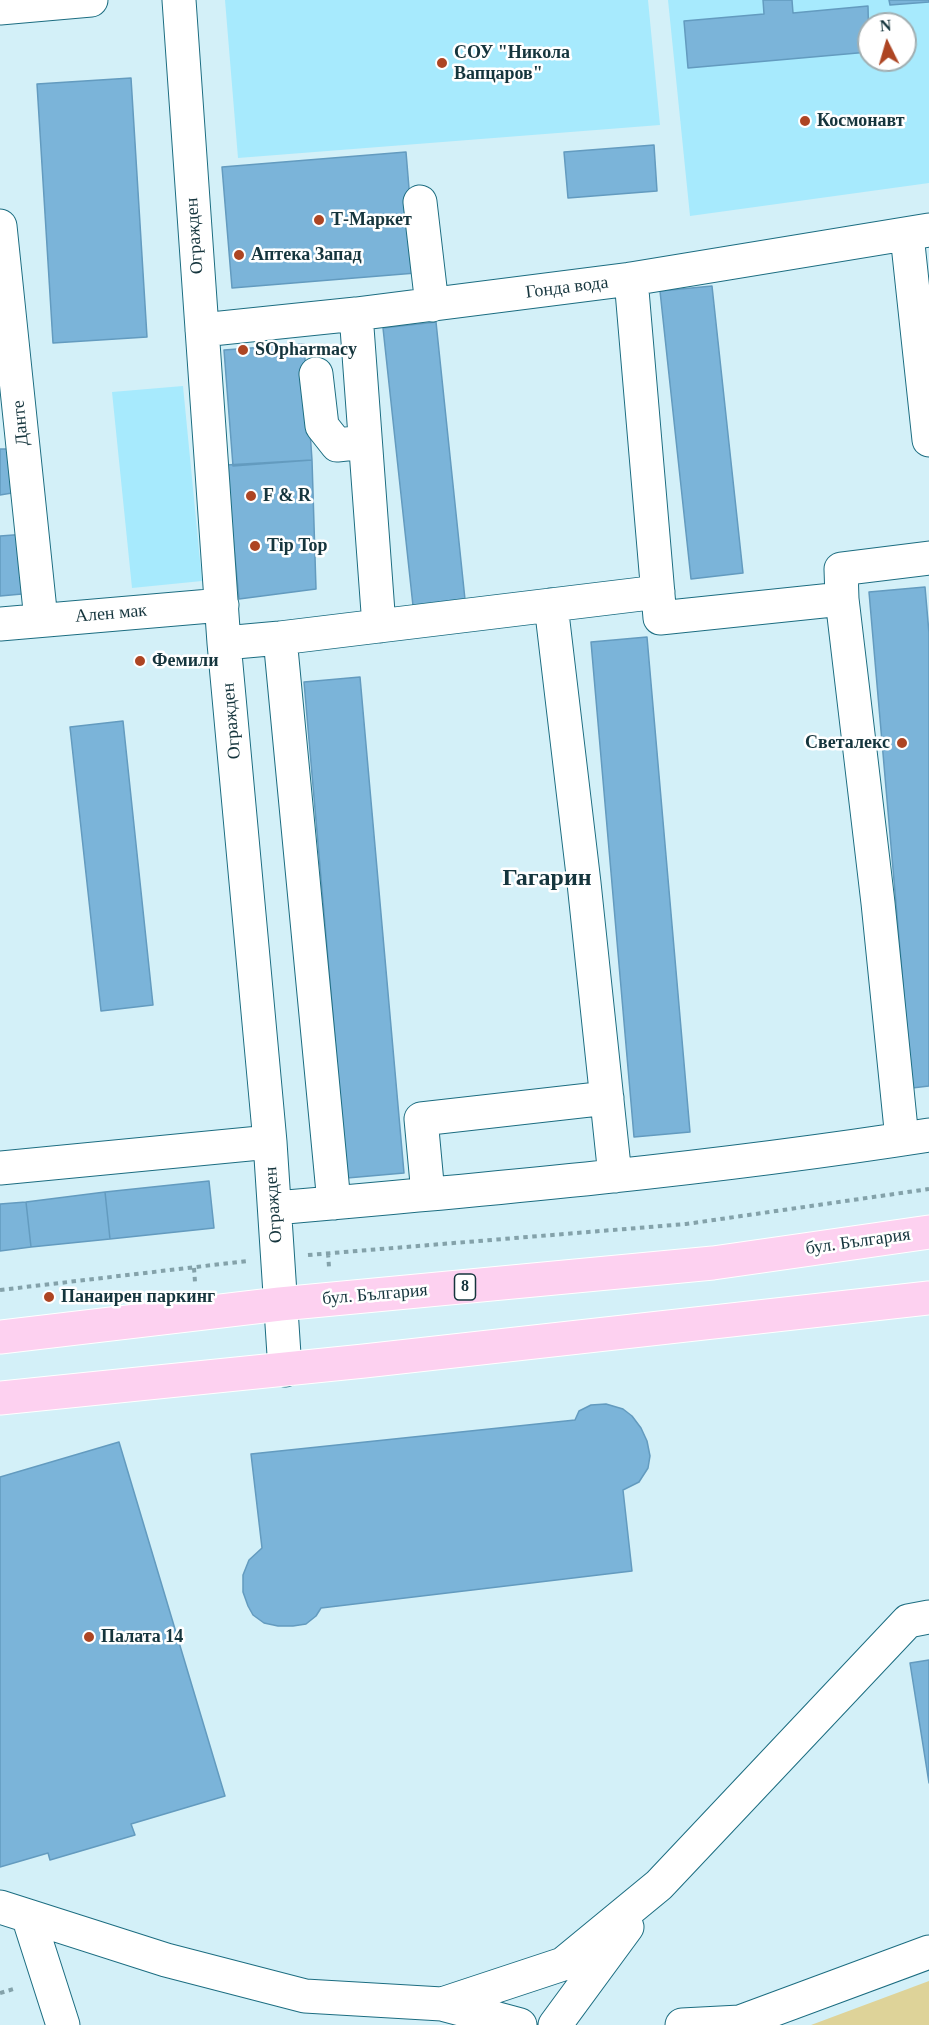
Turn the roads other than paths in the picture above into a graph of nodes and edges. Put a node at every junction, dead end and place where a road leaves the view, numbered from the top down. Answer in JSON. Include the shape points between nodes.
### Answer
{"nodes":[{"id":1,"x":91,"y":0,"type":"edge"},
{"id":2,"x":178,"y":0,"type":"edge"},
{"id":3,"x":0,"y":8,"type":"edge"},
{"id":4,"x":420,"y":202,"type":"dead end"},
{"id":5,"x":0,"y":226,"type":"edge"},
{"id":6,"x":918,"y":232,"type":"edge"},
{"id":7,"x":631,"y":279,"type":"junction"},
{"id":8,"x":432,"y":304,"type":"junction"},
{"id":9,"x":356,"y":314,"type":"junction"},
{"id":10,"x":202,"y":330,"type":"junction"},
{"id":11,"x":316,"y":374,"type":"dead end"},
{"id":12,"x":929,"y":440,"type":"edge"},
{"id":13,"x":11,"y":441,"type":"edge"},
{"id":14,"x":365,"y":442,"type":"junction"},
{"id":15,"x":929,"y":558,"type":"edge"},
{"id":16,"x":658,"y":592,"type":"junction"},
{"id":17,"x":842,"y":599,"type":"junction"},
{"id":18,"x":222,"y":605,"type":"junction"},
{"id":19,"x":551,"y":605,"type":"junction"},
{"id":20,"x":41,"y":620,"type":"junction"},
{"id":21,"x":0,"y":624,"type":"edge"},
{"id":22,"x":379,"y":626,"type":"junction"},
{"id":23,"x":280,"y":638,"type":"junction"},
{"id":24,"x":224,"y":643,"type":"junction"},
{"id":25,"x":607,"y":1098,"type":"junction"},
{"id":26,"x":915,"y":1137,"type":"edge"},
{"id":27,"x":270,"y":1142,"type":"junction"},
{"id":28,"x":0,"y":1168,"type":"edge"},
{"id":29,"x":615,"y":1176,"type":"junction"},
{"id":30,"x":428,"y":1194,"type":"junction"},
{"id":31,"x":334,"y":1203,"type":"junction"},
{"id":32,"x":275,"y":1208,"type":"junction"},
{"id":33,"x":929,"y":1232,"type":"edge"},
{"id":34,"x":929,"y":1298,"type":"edge"},
{"id":35,"x":280,"y":1304,"type":"junction"},
{"id":36,"x":0,"y":1337,"type":"edge"},
{"id":37,"x":285,"y":1370,"type":"junction"},
{"id":38,"x":0,"y":1398,"type":"edge"},
{"id":39,"x":929,"y":1617,"type":"edge"},
{"id":40,"x":659,"y":1885,"type":"junction"},
{"id":41,"x":14,"y":1912,"type":"edge"},
{"id":42,"x":929,"y":1952,"type":"edge"},
{"id":43,"x":442,"y":2004,"type":"junction"},
{"id":44,"x":63,"y":2025,"type":"edge"},
{"id":45,"x":520,"y":2025,"type":"edge"},
{"id":46,"x":555,"y":2025,"type":"edge"},
{"id":47,"x":682,"y":2025,"type":"edge"},
{"id":48,"x":692,"y":2025,"type":"edge"}],
"edges":[{"from":1,"to":3,"type":"street"},
{"from":2,"to":10,"type":"street","name":"Огражден"},
{"from":4,"to":8,"type":"street"},
{"from":5,"to":13,"type":"street","name":"Данте"},
{"from":6,"to":7,"type":"street","name":"Гонда вода"},
{"from":6,"to":12,"type":"street"},
{"from":7,"to":8,"type":"street","name":"Гонда вода"},
{"from":7,"to":16,"type":"street"},
{"from":8,"to":9,"type":"street","name":"Гонда вода"},
{"from":9,"to":10,"type":"street","name":"Гонда вода"},
{"from":9,"to":14,"type":"street"},
{"from":10,"to":18,"type":"street","name":"Огражден"},
{"from":11,"to":14,"type":"street","via":[[322,426],[337,445]]},
{"from":13,"to":20,"type":"street","name":"Данте"},
{"from":14,"to":22,"type":"street"},
{"from":15,"to":17,"type":"street","via":[[841,569]]},
{"from":16,"to":17,"type":"street","via":[[660,618]]},
{"from":16,"to":19,"type":"street"},
{"from":17,"to":26,"type":"street","via":[[878,903]]},
{"from":18,"to":20,"type":"street","name":"Ален мак"},
{"from":18,"to":24,"type":"street","name":"Огражден"},
{"from":19,"to":22,"type":"street"},
{"from":19,"to":25,"type":"street"},
{"from":20,"to":21,"type":"street","name":"Ален мак"},
{"from":22,"to":23,"type":"street"},
{"from":23,"to":24,"type":"street"},
{"from":23,"to":31,"type":"street"},
{"from":24,"to":27,"type":"street","name":"Огражден"},
{"from":25,"to":29,"type":"street"},
{"from":25,"to":30,"type":"street","via":[[421,1119]]},
{"from":26,"to":29,"type":"street"},
{"from":27,"to":28,"type":"street"},
{"from":27,"to":32,"type":"street","name":"Огражден"},
{"from":29,"to":30,"type":"street"},
{"from":30,"to":31,"type":"street"},
{"from":31,"to":32,"type":"street"},
{"from":32,"to":35,"type":"street","name":"Огражден"},
{"from":33,"to":35,"type":"main road","name":"бул. България","number":"8","via":[[713,1263]]},
{"from":34,"to":37,"type":"main road"},
{"from":35,"to":36,"type":"main road","name":"бул. България","number":"8"},
{"from":35,"to":37,"type":"street","name":"Огражден"},
{"from":37,"to":38,"type":"main road"},
{"from":39,"to":40,"type":"street","via":[[908,1621]]},
{"from":40,"to":43,"type":"street","via":[[563,1964]]},
{"from":40,"to":46,"type":"street"},
{"from":41,"to":43,"type":"street","via":[[166,1960],[305,1996]]},
{"from":41,"to":44,"type":"street"},
{"from":42,"to":48,"type":"street","via":[[740,2022]]},
{"from":43,"to":45,"type":"street"},
{"from":47,"to":48,"type":"street"}]}
